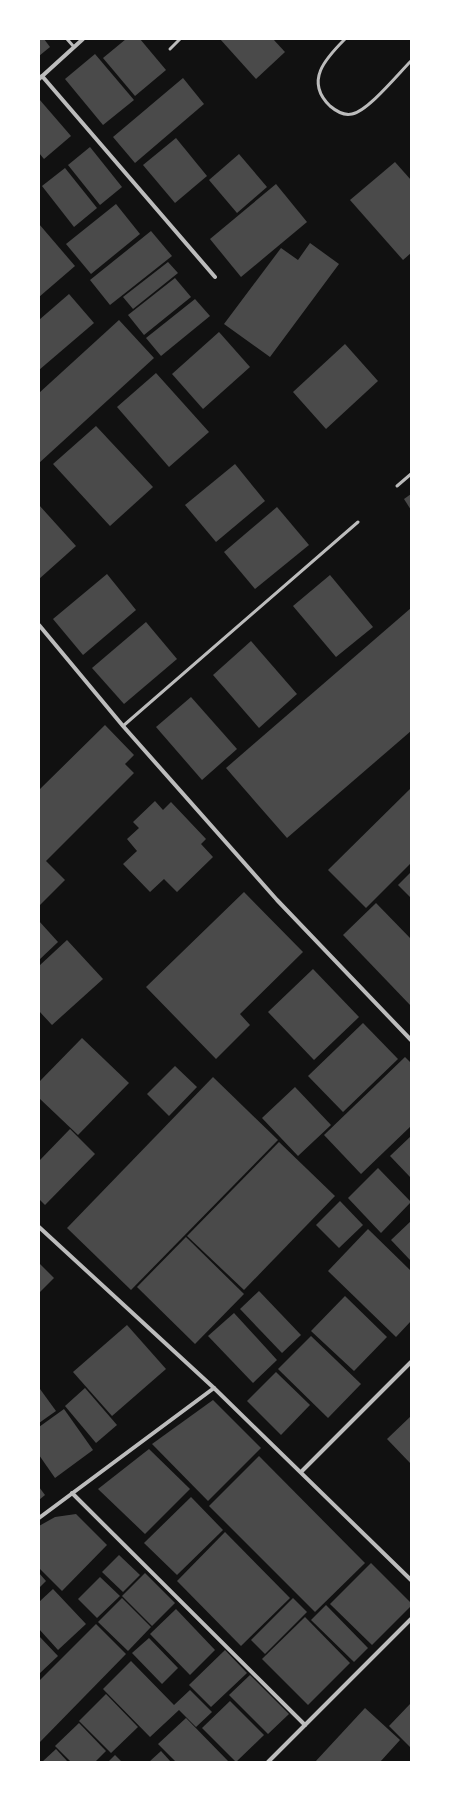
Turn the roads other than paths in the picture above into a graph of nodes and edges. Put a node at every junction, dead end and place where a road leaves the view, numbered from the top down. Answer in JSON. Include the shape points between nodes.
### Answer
{"nodes":[{"id":1,"x":67,"y":39,"type":"edge"},
{"id":2,"x":83,"y":39,"type":"edge"},
{"id":3,"x":180,"y":39,"type":"edge"},
{"id":4,"x":345,"y":39,"type":"edge"},
{"id":5,"x":74,"y":47,"type":"junction"},
{"id":6,"x":170,"y":49,"type":"dead end"},
{"id":7,"x":411,"y":61,"type":"edge"},
{"id":8,"x":41,"y":77,"type":"edge"},
{"id":9,"x":214,"y":276,"type":"dead end"},
{"id":10,"x":411,"y":474,"type":"edge"},
{"id":11,"x":397,"y":486,"type":"dead end"},
{"id":12,"x":358,"y":522,"type":"dead end"},
{"id":13,"x":39,"y":625,"type":"edge"},
{"id":14,"x":123,"y":726,"type":"junction"},
{"id":15,"x":411,"y":1040,"type":"edge"},
{"id":16,"x":39,"y":1227,"type":"edge"},
{"id":17,"x":411,"y":1362,"type":"edge"},
{"id":18,"x":214,"y":1388,"type":"junction"},
{"id":19,"x":302,"y":1471,"type":"junction"},
{"id":20,"x":72,"y":1493,"type":"junction"},
{"id":21,"x":39,"y":1518,"type":"edge"},
{"id":22,"x":411,"y":1580,"type":"edge"},
{"id":23,"x":411,"y":1619,"type":"edge"},
{"id":24,"x":305,"y":1725,"type":"junction"},
{"id":25,"x":268,"y":1762,"type":"edge"}],
"edges":[{"from":1,"to":5,"type":"lane"},
{"from":2,"to":5,"type":"street"},
{"from":3,"to":6,"type":"lane"},
{"from":4,"to":7,"type":"lane","via":[[321,65],[318,82],[323,99],[338,112],[351,115],[363,110]]},
{"from":5,"to":8,"type":"street"},
{"from":8,"to":9,"type":"street"},
{"from":10,"to":11,"type":"lane"},
{"from":12,"to":14,"type":"lane"},
{"from":13,"to":14,"type":"street"},
{"from":14,"to":15,"type":"street","via":[[277,900]]},
{"from":16,"to":18,"type":"street"},
{"from":17,"to":19,"type":"street"},
{"from":18,"to":19,"type":"street"},
{"from":18,"to":20,"type":"street"},
{"from":19,"to":22,"type":"street"},
{"from":20,"to":21,"type":"street"},
{"from":20,"to":24,"type":"street"},
{"from":23,"to":24,"type":"street"},
{"from":24,"to":25,"type":"street"}]}
